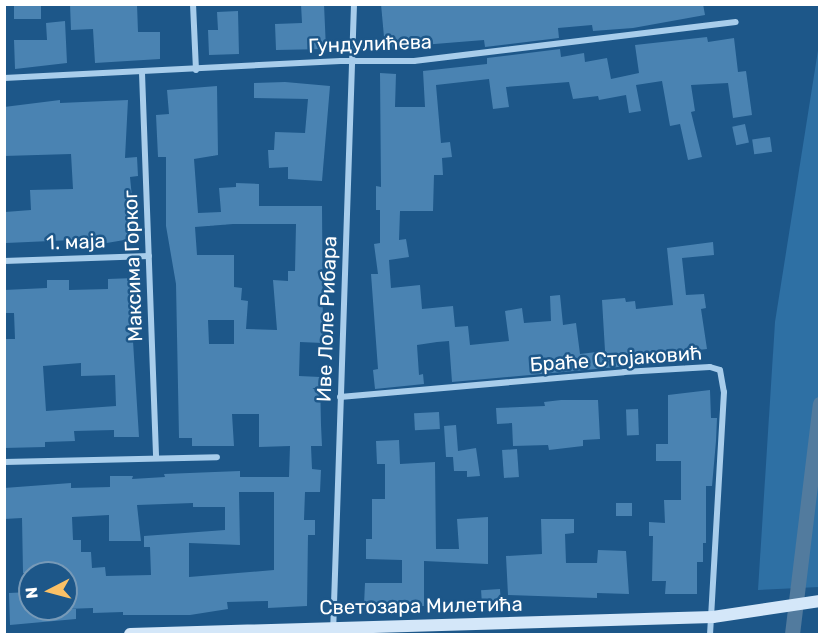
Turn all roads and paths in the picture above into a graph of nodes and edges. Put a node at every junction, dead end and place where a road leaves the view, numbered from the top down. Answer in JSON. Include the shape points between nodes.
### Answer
{"nodes":[{"id":1,"x":193,"y":4,"type":"edge"},
{"id":2,"x":354,"y":4,"type":"edge"},
{"id":3,"x":736,"y":22,"type":"dead end"},
{"id":4,"x":351,"y":62,"type":"junction"},
{"id":5,"x":196,"y":70,"type":"junction"},
{"id":6,"x":142,"y":73,"type":"junction"},
{"id":7,"x":4,"y":78,"type":"edge"},
{"id":8,"x":148,"y":256,"type":"junction"},
{"id":9,"x":4,"y":261,"type":"edge"},
{"id":10,"x":340,"y":397,"type":"junction"},
{"id":11,"x":217,"y":456,"type":"dead end"},
{"id":12,"x":156,"y":457,"type":"junction"},
{"id":13,"x":4,"y":462,"type":"edge"},
{"id":14,"x":819,"y":601,"type":"edge"},
{"id":15,"x":713,"y":617,"type":"junction"},
{"id":16,"x":333,"y":633,"type":"edge"},
{"id":17,"x":130,"y":634,"type":"edge"},
{"id":18,"x":710,"y":634,"type":"edge"}],
"edges":[{"from":1,"to":5,"type":"street"},
{"from":2,"to":4,"type":"street","name":"Иве Лоле Рибара"},
{"from":3,"to":4,"type":"street","name":"Гундулићева","via":[[414,61]]},
{"from":4,"to":5,"type":"street","name":"Гундулићева"},
{"from":4,"to":10,"type":"street","name":"Иве Лоле Рибара"},
{"from":5,"to":6,"type":"street","name":"Гундулићева"},
{"from":6,"to":7,"type":"street","name":"Гундулићева"},
{"from":6,"to":8,"type":"street","name":"Максима Горког"},
{"from":8,"to":9,"type":"street","name":"1. маја"},
{"from":8,"to":12,"type":"street","name":"Максима Горког"},
{"from":10,"to":15,"type":"street","name":"Браће Стојаковић","via":[[624,372],[710,367],[720,370],[724,392],[711,571]]},
{"from":10,"to":16,"type":"street","name":"Иве Лоле Рибара"},
{"from":11,"to":12,"type":"street"},
{"from":12,"to":13,"type":"street"},
{"from":14,"to":15,"type":"main road","name":"Светозара Милетића"},
{"from":15,"to":16,"type":"main road","name":"Светозара Милетића"},
{"from":15,"to":18,"type":"street"},
{"from":16,"to":17,"type":"main road","name":"Светозара Милетића","via":[[311,627]]}]}
